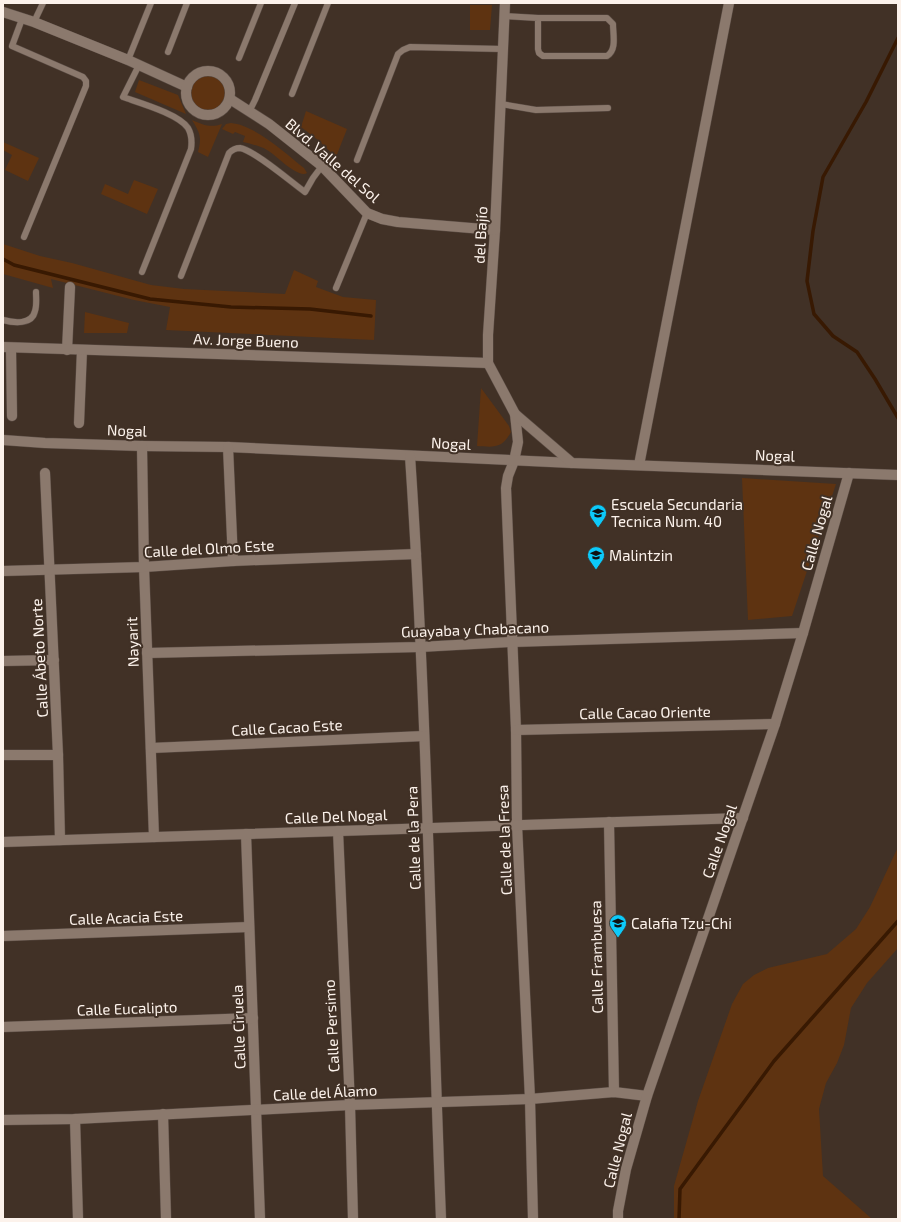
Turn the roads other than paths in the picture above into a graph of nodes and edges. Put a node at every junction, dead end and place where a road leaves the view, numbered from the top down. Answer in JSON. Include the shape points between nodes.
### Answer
{"nodes":[{"id":1,"x":43,"y":3,"type":"edge"},
{"id":2,"x":151,"y":3,"type":"edge"},
{"id":3,"x":187,"y":3,"type":"edge"},
{"id":4,"x":261,"y":3,"type":"edge"},
{"id":5,"x":295,"y":3,"type":"edge"},
{"id":6,"x":328,"y":3,"type":"edge"},
{"id":7,"x":505,"y":3,"type":"edge"},
{"id":8,"x":729,"y":3,"type":"edge"},
{"id":9,"x":3,"y":12,"type":"edge"},
{"id":10,"x":504,"y":16,"type":"junction"},
{"id":11,"x":538,"y":18,"type":"junction"},
{"id":12,"x":22,"y":19,"type":"junction"},
{"id":13,"x":34,"y":22,"type":"junction"},
{"id":14,"x":503,"y":49,"type":"junction"},
{"id":15,"x":168,"y":52,"type":"dead end"},
{"id":16,"x":239,"y":58,"type":"dead end"},
{"id":17,"x":128,"y":60,"type":"junction"},
{"id":18,"x":139,"y":65,"type":"junction"},
{"id":19,"x":187,"y":87,"type":"junction"},
{"id":20,"x":292,"y":94,"type":"dead end"},
{"id":21,"x":230,"y":99,"type":"junction"},
{"id":22,"x":501,"y":104,"type":"junction"},
{"id":23,"x":608,"y":108,"type":"dead end"},
{"id":24,"x":249,"y":112,"type":"junction"},
{"id":25,"x":357,"y":160,"type":"dead end"},
{"id":26,"x":322,"y":166,"type":"junction"},
{"id":27,"x":367,"y":213,"type":"junction"},
{"id":28,"x":495,"y":230,"type":"junction"},
{"id":29,"x":24,"y":237,"type":"dead end"},
{"id":30,"x":142,"y":272,"type":"dead end"},
{"id":31,"x":181,"y":276,"type":"dead end"},
{"id":32,"x":70,"y":287,"type":"dead end"},
{"id":33,"x":336,"y":288,"type":"dead end"},
{"id":34,"x":36,"y":292,"type":"dead end"},
{"id":35,"x":3,"y":320,"type":"edge"},
{"id":36,"x":7,"y":348,"type":"edge"},
{"id":37,"x":67,"y":350,"type":"junction"},
{"id":38,"x":82,"y":350,"type":"junction"},
{"id":39,"x":488,"y":363,"type":"junction"},
{"id":40,"x":514,"y":414,"type":"junction"},
{"id":41,"x":12,"y":416,"type":"dead end"},
{"id":42,"x":80,"y":423,"type":"dead end"},
{"id":43,"x":3,"y":440,"type":"edge"},
{"id":44,"x":142,"y":446,"type":"junction"},
{"id":45,"x":228,"y":447,"type":"junction"},
{"id":46,"x":410,"y":456,"type":"junction"},
{"id":47,"x":514,"y":460,"type":"junction"},
{"id":48,"x":572,"y":463,"type":"junction"},
{"id":49,"x":639,"y":465,"type":"junction"},
{"id":50,"x":849,"y":473,"type":"junction"},
{"id":51,"x":45,"y":474,"type":"dead end"},
{"id":52,"x":898,"y":475,"type":"edge"},
{"id":53,"x":416,"y":554,"type":"junction"},
{"id":54,"x":233,"y":561,"type":"junction"},
{"id":55,"x":144,"y":567,"type":"junction"},
{"id":56,"x":50,"y":570,"type":"junction"},
{"id":57,"x":3,"y":571,"type":"edge"},
{"id":58,"x":803,"y":633,"type":"junction"},
{"id":59,"x":512,"y":642,"type":"junction"},
{"id":60,"x":420,"y":647,"type":"junction"},
{"id":61,"x":148,"y":653,"type":"junction"},
{"id":62,"x":54,"y":660,"type":"junction"},
{"id":63,"x":3,"y":662,"type":"edge"},
{"id":64,"x":774,"y":724,"type":"junction"},
{"id":65,"x":516,"y":730,"type":"junction"},
{"id":66,"x":424,"y":736,"type":"junction"},
{"id":67,"x":151,"y":748,"type":"junction"},
{"id":68,"x":3,"y":755,"type":"edge"},
{"id":69,"x":58,"y":755,"type":"junction"},
{"id":70,"x":743,"y":818,"type":"junction"},
{"id":71,"x":609,"y":822,"type":"junction"},
{"id":72,"x":517,"y":825,"type":"junction"},
{"id":73,"x":428,"y":828,"type":"junction"},
{"id":74,"x":338,"y":831,"type":"junction"},
{"id":75,"x":246,"y":834,"type":"junction"},
{"id":76,"x":154,"y":837,"type":"junction"},
{"id":77,"x":60,"y":840,"type":"junction"},
{"id":78,"x":3,"y":842,"type":"edge"},
{"id":79,"x":249,"y":927,"type":"junction"},
{"id":80,"x":3,"y":936,"type":"edge"},
{"id":81,"x":253,"y":1018,"type":"junction"},
{"id":82,"x":3,"y":1027,"type":"edge"},
{"id":83,"x":614,"y":1092,"type":"junction"},
{"id":84,"x":647,"y":1096,"type":"junction"},
{"id":85,"x":530,"y":1099,"type":"junction"},
{"id":86,"x":437,"y":1102,"type":"junction"},
{"id":87,"x":350,"y":1105,"type":"junction"},
{"id":88,"x":256,"y":1110,"type":"junction"},
{"id":89,"x":163,"y":1114,"type":"junction"},
{"id":90,"x":75,"y":1119,"type":"junction"},
{"id":91,"x":3,"y":1120,"type":"edge"},
{"id":92,"x":78,"y":1219,"type":"edge"},
{"id":93,"x":166,"y":1219,"type":"edge"},
{"id":94,"x":260,"y":1219,"type":"edge"},
{"id":95,"x":353,"y":1219,"type":"edge"},
{"id":96,"x":442,"y":1219,"type":"edge"},
{"id":97,"x":533,"y":1219,"type":"edge"},
{"id":98,"x":618,"y":1219,"type":"edge"}],
"edges":[{"from":1,"to":13,"type":"lane"},
{"from":2,"to":17,"type":"lane"},
{"from":3,"to":15,"type":"lane"},
{"from":4,"to":16,"type":"lane"},
{"from":5,"to":24,"type":"lane"},
{"from":6,"to":20,"type":"lane"},
{"from":7,"to":10,"type":"street","name":"del Bajío"},
{"from":8,"to":49,"type":"street"},
{"from":9,"to":12,"type":"street"},
{"from":10,"to":11,"type":"lane"},
{"from":10,"to":14,"type":"street","name":"del Bajío"},
{"from":11,"to":11,"type":"lane","via":[[538,49],[543,56],[607,56],[613,50],[613,24],[607,18]]},
{"from":12,"to":13,"type":"street"},
{"from":12,"to":29,"type":"lane","via":[[12,46],[83,77],[86,81]]},
{"from":13,"to":17,"type":"street"},
{"from":14,"to":22,"type":"street","name":"del Bajío"},
{"from":14,"to":25,"type":"lane","via":[[403,50],[398,54]]},
{"from":17,"to":18,"type":"street"},
{"from":18,"to":19,"type":"street"},
{"from":18,"to":30,"type":"lane","via":[[123,97],[182,121],[192,138],[191,149]]},
{"from":19,"to":21,"type":"street","via":[[199,73],[217,73],[223,76],[230,87]]},
{"from":19,"to":21,"type":"street","via":[[187,100],[190,106],[205,115],[223,110]]},
{"from":21,"to":24,"type":"street","name":"Blvd. Valle del Sol"},
{"from":22,"to":23,"type":"lane","via":[[536,110]]},
{"from":22,"to":28,"type":"street","name":"del Bajío"},
{"from":24,"to":26,"type":"street","name":"Blvd. Valle del Sol","via":[[269,124]]},
{"from":26,"to":27,"type":"street","name":"Blvd. Valle del Sol"},
{"from":26,"to":31,"type":"lane","via":[[305,192],[263,160],[241,148],[234,149],[229,153]]},
{"from":27,"to":28,"type":"street","name":"Blvd. Valle del Sol","via":[[398,222]]},
{"from":27,"to":33,"type":"lane"},
{"from":28,"to":39,"type":"street","name":"del Bajío"},
{"from":32,"to":37,"type":"street"},
{"from":34,"to":35,"type":"lane","via":[[35,312],[31,318],[22,323]]},
{"from":36,"to":37,"type":"street","name":"Av. Jorge Bueno"},
{"from":36,"to":41,"type":"street"},
{"from":37,"to":38,"type":"street","name":"Av. Jorge Bueno"},
{"from":38,"to":39,"type":"street","name":"Av. Jorge Bueno"},
{"from":38,"to":42,"type":"street"},
{"from":39,"to":40,"type":"street","name":"del Bajío"},
{"from":40,"to":47,"type":"street","name":"del Bajío","via":[[518,442]]},
{"from":40,"to":48,"type":"street"},
{"from":43,"to":44,"type":"street","name":"Nogal"},
{"from":44,"to":45,"type":"street","name":"Nogal"},
{"from":44,"to":55,"type":"street","name":"Nayarit"},
{"from":45,"to":46,"type":"street","name":"Nogal"},
{"from":45,"to":54,"type":"street"},
{"from":46,"to":47,"type":"street","name":"Nogal"},
{"from":46,"to":53,"type":"street","name":"Calle de la Pera"},
{"from":47,"to":48,"type":"street","name":"Nogal"},
{"from":47,"to":59,"type":"street","name":"Calle de la Fresa","via":[[506,488]]},
{"from":48,"to":49,"type":"street","name":"Nogal"},
{"from":49,"to":50,"type":"street","name":"Nogal"},
{"from":50,"to":52,"type":"street","name":"Nogal"},
{"from":50,"to":58,"type":"street","name":"Calle Nogal"},
{"from":51,"to":56,"type":"street","name":"Calle Ábeto Norte"},
{"from":53,"to":54,"type":"street","name":"Calle del Olmo Este"},
{"from":53,"to":60,"type":"street","name":"Calle de la Pera"},
{"from":54,"to":55,"type":"street","name":"Calle del Olmo Este"},
{"from":55,"to":56,"type":"street","name":"Calle del Olmo Este"},
{"from":55,"to":61,"type":"street","name":"Nayarit"},
{"from":56,"to":57,"type":"street","name":"Calle del Olmo Este"},
{"from":56,"to":62,"type":"street","name":"Calle Ábeto Norte"},
{"from":58,"to":59,"type":"street","name":"Guayaba y Chabacano"},
{"from":58,"to":64,"type":"street","name":"Calle Nogal"},
{"from":59,"to":60,"type":"street","name":"Guayaba y Chabacano"},
{"from":59,"to":65,"type":"street","name":"Calle de la Fresa"},
{"from":60,"to":61,"type":"street","name":"Guayaba y Chabacano"},
{"from":60,"to":66,"type":"street","name":"Calle de la Pera"},
{"from":61,"to":67,"type":"street","name":"Nayarit"},
{"from":62,"to":63,"type":"street"},
{"from":62,"to":69,"type":"street","name":"Calle Ábeto Norte"},
{"from":64,"to":65,"type":"street","name":"Calle Cacao Oriente"},
{"from":64,"to":70,"type":"street","name":"Calle Nogal"},
{"from":65,"to":72,"type":"street","name":"Calle de la Fresa"},
{"from":66,"to":67,"type":"street","name":"Calle Cacao Este"},
{"from":66,"to":73,"type":"street","name":"Calle de la Pera"},
{"from":67,"to":76,"type":"street","name":"Nayarit"},
{"from":68,"to":69,"type":"street"},
{"from":69,"to":77,"type":"street","name":"Calle Ábeto Norte"},
{"from":70,"to":71,"type":"street","name":"Calle Del Nogal"},
{"from":70,"to":84,"type":"street","name":"Calle Nogal"},
{"from":71,"to":72,"type":"street","name":"Calle Del Nogal"},
{"from":71,"to":83,"type":"street","name":"Calle Frambuesa"},
{"from":72,"to":73,"type":"street","name":"Calle Del Nogal"},
{"from":72,"to":85,"type":"street","name":"Calle de la Fresa"},
{"from":73,"to":74,"type":"street","name":"Calle Del Nogal"},
{"from":73,"to":86,"type":"street","name":"Calle de la Pera"},
{"from":74,"to":75,"type":"street","name":"Calle Del Nogal"},
{"from":74,"to":87,"type":"street","name":"Calle Persimo"},
{"from":75,"to":76,"type":"street","name":"Calle Del Nogal"},
{"from":75,"to":79,"type":"street","name":"Calle Ciruela"},
{"from":76,"to":77,"type":"street","name":"Calle Del Nogal"},
{"from":77,"to":78,"type":"street","name":"Calle Del Nogal"},
{"from":79,"to":80,"type":"street","name":"Calle Acacia Este"},
{"from":79,"to":81,"type":"street","name":"Calle Ciruela"},
{"from":81,"to":82,"type":"street","name":"Calle Eucalipto"},
{"from":81,"to":88,"type":"street","name":"Calle Ciruela"},
{"from":83,"to":84,"type":"street","name":"Calle del Álamo"},
{"from":83,"to":85,"type":"street","name":"Calle del Álamo"},
{"from":84,"to":98,"type":"street","name":"Calle Nogal","via":[[626,1170]]},
{"from":85,"to":86,"type":"street","name":"Calle del Álamo"},
{"from":85,"to":97,"type":"street","name":"Calle de la Fresa"},
{"from":86,"to":87,"type":"street","name":"Calle del Álamo"},
{"from":86,"to":96,"type":"street","name":"Calle de la Pera"},
{"from":87,"to":88,"type":"street","name":"Calle del Álamo"},
{"from":87,"to":95,"type":"street","name":"Calle Persimo"},
{"from":88,"to":89,"type":"street","name":"Calle del Álamo"},
{"from":88,"to":94,"type":"street","name":"Calle Ciruela"},
{"from":89,"to":90,"type":"street","name":"Calle del Álamo"},
{"from":89,"to":93,"type":"street"},
{"from":90,"to":91,"type":"street","name":"Calle del Álamo"},
{"from":90,"to":92,"type":"street"}]}
